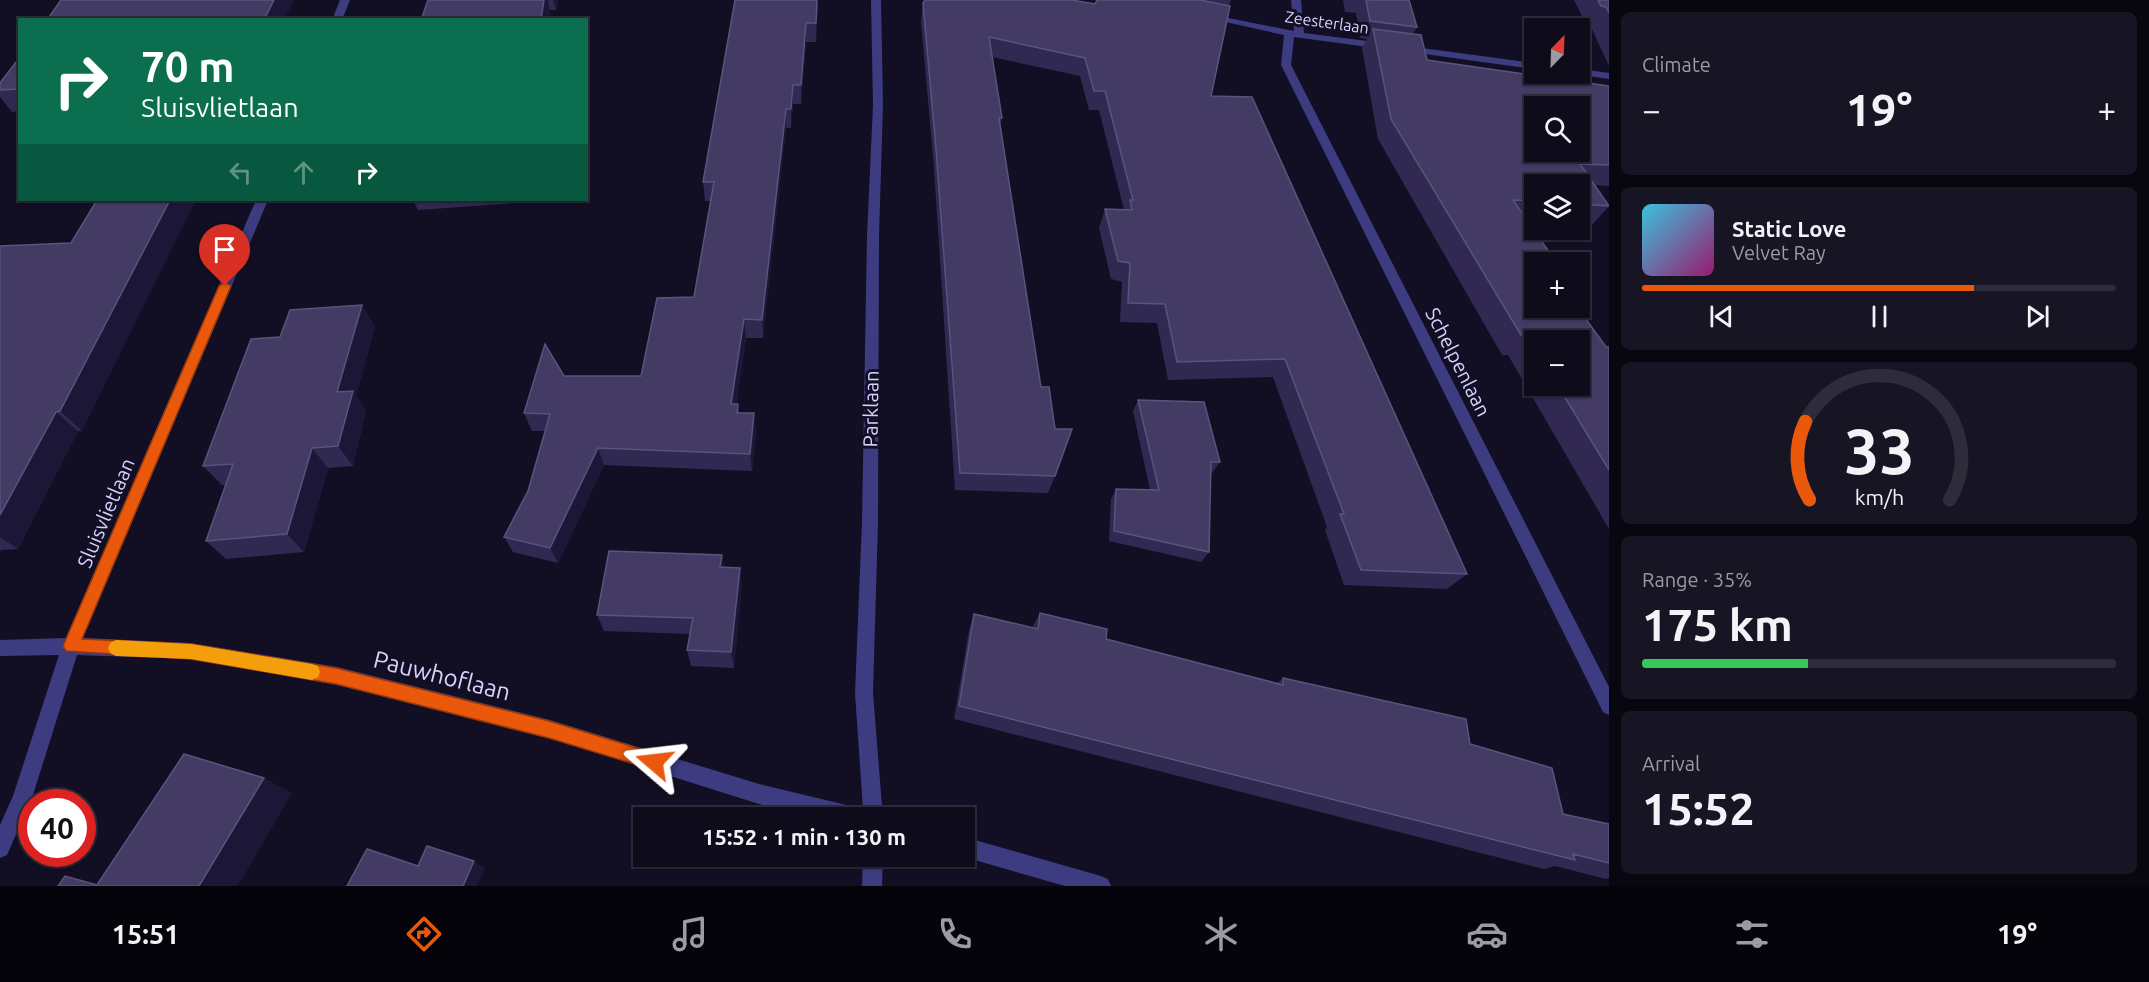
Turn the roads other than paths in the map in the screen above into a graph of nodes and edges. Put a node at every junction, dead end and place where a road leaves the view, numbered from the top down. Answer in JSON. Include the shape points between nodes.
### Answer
{"nodes":[{"id":1,"x":345,"y":0,"type":"edge"},
{"id":2,"x":876,"y":0,"type":"edge"},
{"id":3,"x":1296,"y":0,"type":"edge"},
{"id":4,"x":1197,"y":15,"type":"edge"},
{"id":5,"x":338,"y":18,"type":"edge"},
{"id":6,"x":1294,"y":34,"type":"junction"},
{"id":7,"x":1524,"y":65,"type":"edge"},
{"id":8,"x":1590,"y":73,"type":"edge"},
{"id":9,"x":1609,"y":76,"type":"edge"},
{"id":10,"x":262,"y":201,"type":"edge"},
{"id":11,"x":71,"y":646,"type":"junction"},
{"id":12,"x":0,"y":648,"type":"edge"},
{"id":13,"x":1609,"y":706,"type":"edge"},
{"id":14,"x":814,"y":807,"type":"edge"},
{"id":15,"x":872,"y":807,"type":"edge"},
{"id":16,"x":0,"y":848,"type":"edge"},
{"id":17,"x":975,"y":850,"type":"edge"},
{"id":18,"x":873,"y":867,"type":"edge"},
{"id":19,"x":872,"y":886,"type":"edge"},
{"id":20,"x":1101,"y":886,"type":"edge"}],
"edges":[{"from":1,"to":5,"type":"street"},
{"from":2,"to":15,"type":"street","name":"Parklaan","via":[[878,105],[864,693]]},
{"from":3,"to":6,"type":"street","name":"Schelpenlaan"},
{"from":4,"to":6,"type":"street","name":"Zeesterlaan"},
{"from":6,"to":7,"type":"street","name":"Zeesterlaan"},
{"from":6,"to":13,"type":"street","name":"Schelpenlaan","via":[[1286,65]]},
{"from":8,"to":9,"type":"street"},
{"from":10,"to":11,"type":"street","name":"Sluisvlietlaan"},
{"from":11,"to":12,"type":"street","name":"Pauwhoflaan"},
{"from":11,"to":14,"type":"street","name":"Pauwhoflaan","via":[[191,651],[336,676],[549,729],[759,794]]},
{"from":11,"to":16,"type":"street","name":"Sluisvlietlaan","via":[[22,798]]},
{"from":17,"to":20,"type":"street"},
{"from":18,"to":19,"type":"street"}]}
